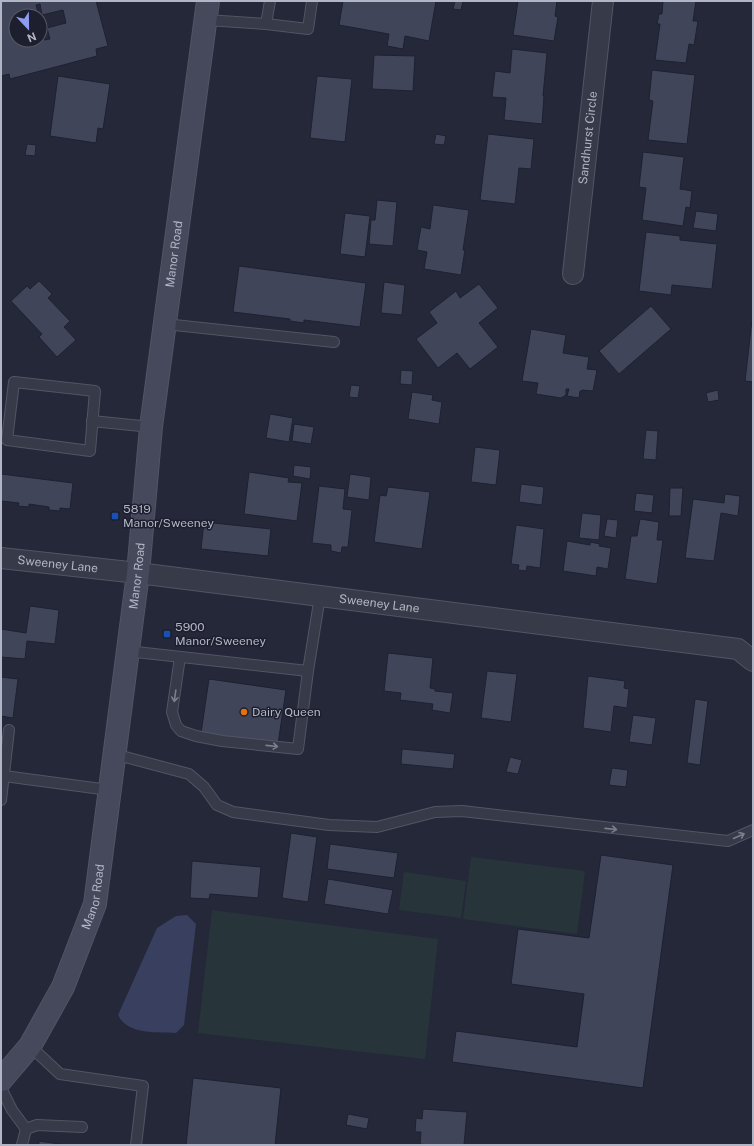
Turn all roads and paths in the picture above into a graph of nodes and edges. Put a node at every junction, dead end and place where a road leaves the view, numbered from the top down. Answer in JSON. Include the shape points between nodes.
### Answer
{"nodes":[{"id":1,"x":270,"y":1,"type":"edge"},
{"id":2,"x":312,"y":1,"type":"edge"},
{"id":3,"x":603,"y":1,"type":"edge"},
{"id":4,"x":207,"y":10,"type":"edge"},
{"id":5,"x":266,"y":24,"type":"junction"},
{"id":6,"x":573,"y":274,"type":"dead end"},
{"id":7,"x":165,"y":324,"type":"junction"},
{"id":8,"x":334,"y":342,"type":"dead end"},
{"id":9,"x":92,"y":421,"type":"junction"},
{"id":10,"x":152,"y":427,"type":"junction"},
{"id":11,"x":1,"y":558,"type":"edge"},
{"id":12,"x":138,"y":573,"type":"junction"},
{"id":13,"x":320,"y":596,"type":"junction"},
{"id":14,"x":127,"y":651,"type":"junction"},
{"id":15,"x":180,"y":657,"type":"junction"},
{"id":16,"x":753,"y":661,"type":"edge"},
{"id":17,"x":308,"y":672,"type":"junction"},
{"id":18,"x":9,"y":730,"type":"dead end"},
{"id":19,"x":114,"y":754,"type":"junction"},
{"id":20,"x":4,"y":776,"type":"junction"},
{"id":21,"x":109,"y":790,"type":"junction"},
{"id":22,"x":1,"y":800,"type":"edge"},
{"id":23,"x":753,"y":830,"type":"edge"},
{"id":24,"x":30,"y":1046,"type":"junction"},
{"id":25,"x":1,"y":1080,"type":"edge"},
{"id":26,"x":1,"y":1088,"type":"edge"},
{"id":27,"x":82,"y":1127,"type":"dead end"},
{"id":28,"x":26,"y":1129,"type":"junction"},
{"id":29,"x":22,"y":1145,"type":"edge"},
{"id":30,"x":136,"y":1145,"type":"edge"}],
"edges":[{"from":1,"to":5,"type":"lane"},
{"from":2,"to":5,"type":"lane","via":[[308,29]]},
{"from":3,"to":6,"type":"street","name":"Sandhurst Circle"},
{"from":4,"to":5,"type":"lane"},
{"from":4,"to":7,"type":"main road","name":"Manor Road"},
{"from":7,"to":8,"type":"lane"},
{"from":7,"to":10,"type":"main road","name":"Manor Road"},
{"from":9,"to":9,"type":"lane","via":[[90,450],[7,440],[14,382],[95,391]]},
{"from":9,"to":10,"type":"lane"},
{"from":10,"to":12,"type":"main road","name":"Manor Road"},
{"from":11,"to":12,"type":"street","name":"Sweeney Lane"},
{"from":12,"to":13,"type":"street","name":"Sweeney Lane"},
{"from":12,"to":14,"type":"main road","name":"Manor Road"},
{"from":13,"to":16,"type":"street","name":"Sweeney Lane","via":[[738,649]]},
{"from":13,"to":17,"type":"lane"},
{"from":14,"to":15,"type":"lane"},
{"from":14,"to":19,"type":"main road","name":"Manor Road"},
{"from":15,"to":17,"type":"lane"},
{"from":15,"to":17,"type":"lane","one_way":true,"via":[[172,712],[176,725],[181,731],[222,741],[298,749]]},
{"from":18,"to":20,"type":"lane"},
{"from":19,"to":21,"type":"main road","name":"Manor Road"},
{"from":19,"to":23,"type":"lane","one_way":true,"via":[[189,774],[204,787],[216,805],[233,812],[329,825],[377,827],[435,812],[455,811],[728,841]]},
{"from":20,"to":21,"type":"lane"},
{"from":20,"to":22,"type":"lane"},
{"from":21,"to":24,"type":"main road","name":"Manor Road","via":[[95,904],[63,987]]},
{"from":24,"to":25,"type":"main road","name":"Manor Road"},
{"from":24,"to":30,"type":"lane","via":[[60,1074],[143,1086]]},
{"from":26,"to":28,"type":"lane","via":[[12,1110]]},
{"from":27,"to":28,"type":"lane","via":[[36,1125]]},
{"from":28,"to":29,"type":"lane"}]}
